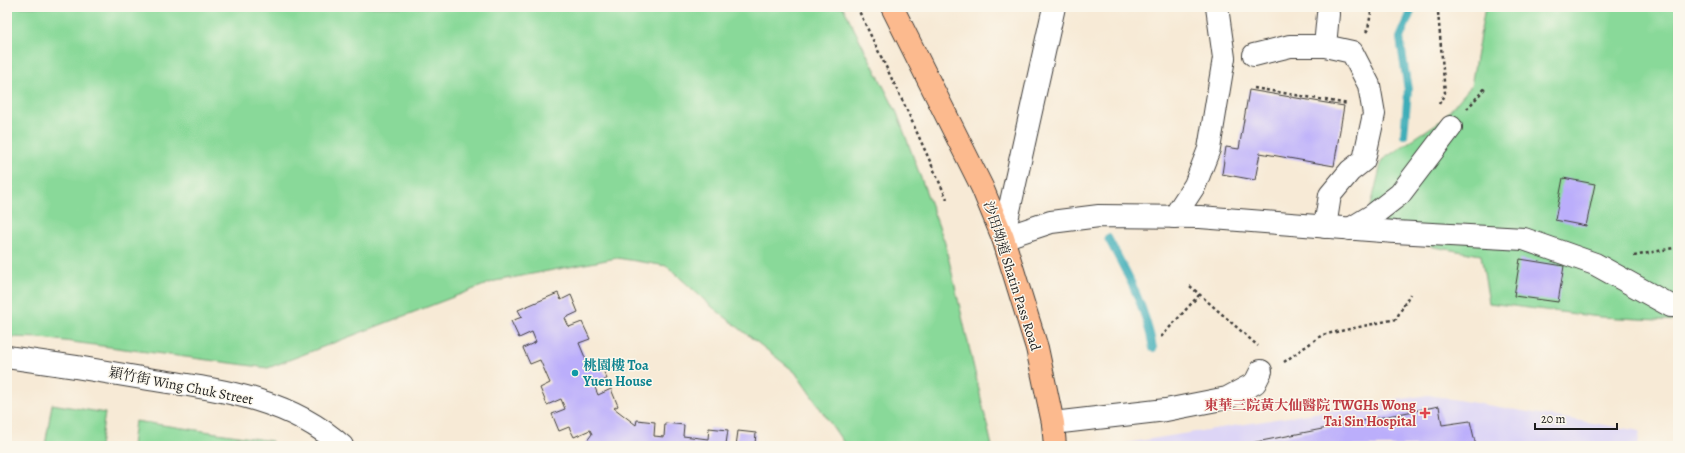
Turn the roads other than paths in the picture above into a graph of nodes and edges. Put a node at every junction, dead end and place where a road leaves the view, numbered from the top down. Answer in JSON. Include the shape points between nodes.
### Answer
{"nodes":[{"id":1,"x":892,"y":7,"type":"edge"},
{"id":2,"x":1054,"y":7,"type":"edge"},
{"id":3,"x":1217,"y":7,"type":"edge"},
{"id":4,"x":1328,"y":14,"type":"dead end"},
{"id":5,"x":1325,"y":46,"type":"junction"},
{"id":6,"x":1254,"y":55,"type":"dead end"},
{"id":7,"x":1451,"y":127,"type":"dead end"},
{"id":8,"x":1174,"y":217,"type":"junction"},
{"id":9,"x":1325,"y":227,"type":"junction"},
{"id":10,"x":1350,"y":229,"type":"junction"},
{"id":11,"x":1003,"y":238,"type":"junction"},
{"id":12,"x":1678,"y":306,"type":"edge"},
{"id":13,"x":7,"y":357,"type":"edge"},
{"id":14,"x":1258,"y":377,"type":"road end"},
{"id":15,"x":1053,"y":423,"type":"junction"},
{"id":16,"x":342,"y":446,"type":"edge"},
{"id":17,"x":1055,"y":446,"type":"edge"}],
"edges":[{"from":1,"to":11,"type":"main road","name":"沙田坳道 Shatin Pass Road","via":[[982,187]]},
{"from":2,"to":11,"type":"lane"},
{"from":3,"to":8,"type":"lane","via":[[1224,58],[1209,149],[1195,185]]},
{"from":4,"to":5,"type":"lane"},
{"from":5,"to":6,"type":"lane","via":[[1290,46]]},
{"from":5,"to":9,"type":"lane","via":[[1352,52],[1369,85],[1374,114],[1364,160],[1350,171],[1330,195]]},
{"from":7,"to":10,"type":"lane","via":[[1400,194]]},
{"from":8,"to":9,"type":"lane"},
{"from":8,"to":11,"type":"lane","via":[[1099,216],[1052,222]]},
{"from":9,"to":10,"type":"lane"},
{"from":10,"to":12,"type":"lane","via":[[1524,239],[1595,264],[1670,306]]},
{"from":11,"to":15,"type":"main road","name":"沙田坳道 Shatin Pass Road","via":[[1037,348]]},
{"from":13,"to":16,"type":"lane","name":"穎竹街 Wing Chuk Street","via":[[240,395],[274,405],[307,419]]},
{"from":14,"to":15,"type":"lane","via":[[1227,398],[1219,400],[1166,410]]},
{"from":15,"to":17,"type":"main road","name":"沙田坳道 Shatin Pass Road"}]}
